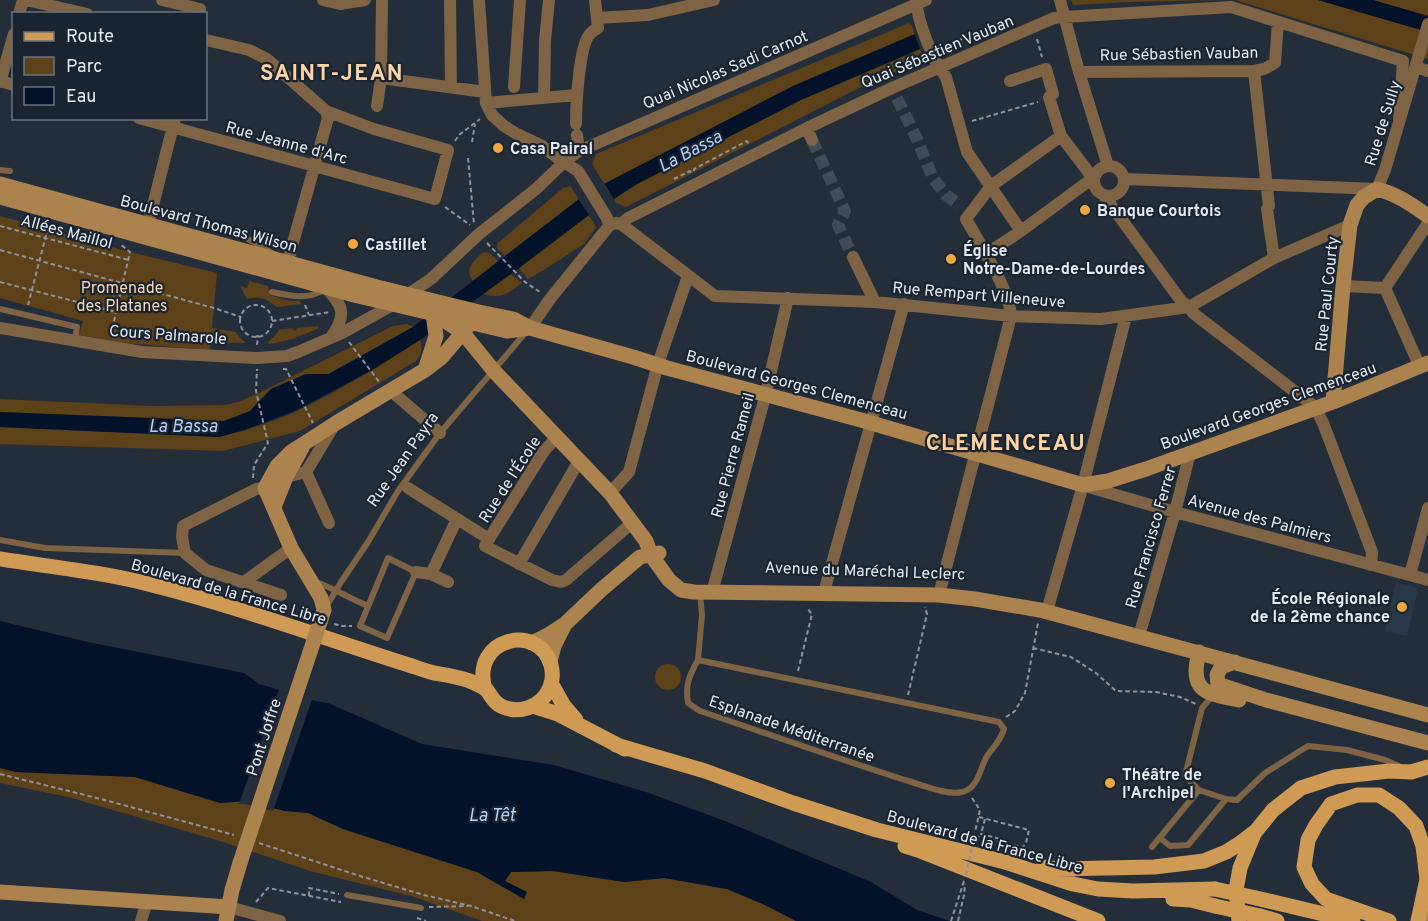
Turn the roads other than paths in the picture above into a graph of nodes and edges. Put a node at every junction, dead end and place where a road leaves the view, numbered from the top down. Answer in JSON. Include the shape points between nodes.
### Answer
{"nodes":[{"id":1,"x":25,"y":0,"type":"edge"},
{"id":2,"x":162,"y":0,"type":"edge"},
{"id":3,"x":323,"y":0,"type":"edge"},
{"id":4,"x":382,"y":0,"type":"edge"},
{"id":5,"x":450,"y":0,"type":"edge"},
{"id":6,"x":480,"y":0,"type":"edge"},
{"id":7,"x":520,"y":0,"type":"edge"},
{"id":8,"x":549,"y":0,"type":"edge"},
{"id":9,"x":596,"y":0,"type":"edge"},
{"id":10,"x":714,"y":0,"type":"edge"},
{"id":11,"x":1060,"y":0,"type":"edge"},
{"id":12,"x":357,"y":1,"type":"edge"},
{"id":13,"x":919,"y":2,"type":"edge"},
{"id":14,"x":671,"y":5,"type":"edge"},
{"id":15,"x":201,"y":7,"type":"edge"},
{"id":16,"x":78,"y":12,"type":"edge"},
{"id":17,"x":1064,"y":17,"type":"junction"},
{"id":18,"x":597,"y":18,"type":"junction"},
{"id":19,"x":1278,"y":22,"type":"junction"},
{"id":20,"x":1428,"y":24,"type":"edge"},
{"id":21,"x":207,"y":40,"type":"edge"},
{"id":22,"x":12,"y":41,"type":"edge"},
{"id":23,"x":1421,"y":65,"type":"edge"},
{"id":24,"x":938,"y":68,"type":"junction"},
{"id":25,"x":1254,"y":71,"type":"junction"},
{"id":26,"x":1079,"y":72,"type":"junction"},
{"id":27,"x":381,"y":78,"type":"junction"},
{"id":28,"x":1010,"y":81,"type":"dead end"},
{"id":29,"x":0,"y":82,"type":"edge"},
{"id":30,"x":451,"y":87,"type":"junction"},
{"id":31,"x":513,"y":95,"type":"junction"},
{"id":32,"x":576,"y":95,"type":"junction"},
{"id":33,"x":544,"y":98,"type":"junction"},
{"id":34,"x":487,"y":102,"type":"junction"},
{"id":35,"x":377,"y":106,"type":"dead end"},
{"id":36,"x":326,"y":111,"type":"junction"},
{"id":37,"x":153,"y":120,"type":"edge"},
{"id":38,"x":1400,"y":122,"type":"junction"},
{"id":39,"x":174,"y":123,"type":"edge"},
{"id":40,"x":807,"y":128,"type":"junction"},
{"id":41,"x":1061,"y":136,"type":"junction"},
{"id":42,"x":812,"y":140,"type":"tunnel mouth"},
{"id":43,"x":579,"y":151,"type":"junction"},
{"id":44,"x":564,"y":162,"type":"junction"},
{"id":45,"x":1108,"y":166,"type":"junction"},
{"id":46,"x":314,"y":167,"type":"junction"},
{"id":47,"x":0,"y":170,"type":"edge"},
{"id":48,"x":10,"y":171,"type":"dead end"},
{"id":49,"x":1094,"y":178,"type":"junction"},
{"id":50,"x":1124,"y":179,"type":"junction"},
{"id":51,"x":0,"y":184,"type":"edge"},
{"id":52,"x":1267,"y":185,"type":"junction"},
{"id":53,"x":991,"y":186,"type":"junction"},
{"id":54,"x":1377,"y":189,"type":"junction"},
{"id":55,"x":1105,"y":196,"type":"junction"},
{"id":56,"x":0,"y":197,"type":"edge"},
{"id":57,"x":960,"y":205,"type":"tunnel mouth"},
{"id":58,"x":972,"y":212,"type":"junction"},
{"id":59,"x":1428,"y":216,"type":"edge"},
{"id":60,"x":612,"y":222,"type":"junction"},
{"id":61,"x":1428,"y":224,"type":"edge"},
{"id":62,"x":1350,"y":225,"type":"junction"},
{"id":63,"x":146,"y":231,"type":"junction"},
{"id":64,"x":1021,"y":231,"type":"junction"},
{"id":65,"x":479,"y":234,"type":"joint"},
{"id":66,"x":248,"y":238,"type":"dead end"},
{"id":67,"x":986,"y":254,"type":"junction"},
{"id":68,"x":853,"y":257,"type":"tunnel mouth"},
{"id":69,"x":1274,"y":258,"type":"junction"},
{"id":70,"x":282,"y":262,"type":"junction"},
{"id":71,"x":688,"y":276,"type":"junction"},
{"id":72,"x":431,"y":279,"type":"junction"},
{"id":73,"x":1343,"y":286,"type":"junction"},
{"id":74,"x":326,"y":288,"type":"junction"},
{"id":75,"x":1386,"y":288,"type":"junction"},
{"id":76,"x":272,"y":292,"type":"dead end"},
{"id":77,"x":410,"y":295,"type":"junction"},
{"id":78,"x":788,"y":298,"type":"junction"},
{"id":79,"x":874,"y":302,"type":"junction"},
{"id":80,"x":395,"y":304,"type":"junction"},
{"id":81,"x":904,"y":304,"type":"junction"},
{"id":82,"x":432,"y":307,"type":"junction"},
{"id":83,"x":1190,"y":307,"type":"junction"},
{"id":84,"x":0,"y":309,"type":"edge"},
{"id":85,"x":1011,"y":316,"type":"junction"},
{"id":86,"x":1126,"y":316,"type":"junction"},
{"id":87,"x":458,"y":320,"type":"junction"},
{"id":88,"x":0,"y":328,"type":"edge"},
{"id":89,"x":530,"y":328,"type":"junction"},
{"id":90,"x":76,"y":334,"type":"dead end"},
{"id":91,"x":332,"y":337,"type":"junction"},
{"id":92,"x":658,"y":364,"type":"junction"},
{"id":93,"x":1424,"y":365,"type":"edge"},
{"id":94,"x":425,"y":370,"type":"junction"},
{"id":95,"x":494,"y":371,"type":"junction"},
{"id":96,"x":387,"y":388,"type":"junction"},
{"id":97,"x":766,"y":393,"type":"junction"},
{"id":98,"x":1333,"y":402,"type":"junction"},
{"id":99,"x":1315,"y":407,"type":"junction"},
{"id":100,"x":336,"y":423,"type":"junction"},
{"id":101,"x":872,"y":423,"type":"junction"},
{"id":102,"x":440,"y":433,"type":"junction"},
{"id":103,"x":556,"y":437,"type":"junction"},
{"id":104,"x":305,"y":443,"type":"junction"},
{"id":105,"x":976,"y":453,"type":"junction"},
{"id":106,"x":1190,"y":453,"type":"junction"},
{"id":107,"x":579,"y":461,"type":"junction"},
{"id":108,"x":306,"y":472,"type":"junction"},
{"id":109,"x":286,"y":477,"type":"junction"},
{"id":110,"x":1083,"y":485,"type":"junction"},
{"id":111,"x":260,"y":488,"type":"junction"},
{"id":112,"x":408,"y":488,"type":"dead end"},
{"id":113,"x":610,"y":494,"type":"junction"},
{"id":114,"x":274,"y":507,"type":"junction"},
{"id":115,"x":1428,"y":508,"type":"edge"},
{"id":116,"x":1175,"y":512,"type":"junction"},
{"id":117,"x":457,"y":519,"type":"junction"},
{"id":118,"x":633,"y":522,"type":"junction"},
{"id":119,"x":329,"y":523,"type":"dead end"},
{"id":120,"x":489,"y":539,"type":"junction"},
{"id":121,"x":0,"y":540,"type":"edge"},
{"id":122,"x":291,"y":548,"type":"junction"},
{"id":123,"x":185,"y":553,"type":"junction"},
{"id":124,"x":651,"y":555,"type":"junction"},
{"id":125,"x":0,"y":559,"type":"edge"},
{"id":126,"x":519,"y":564,"type":"junction"},
{"id":127,"x":1371,"y":565,"type":"junction"},
{"id":128,"x":416,"y":572,"type":"junction"},
{"id":129,"x":431,"y":574,"type":"junction"},
{"id":130,"x":1410,"y":575,"type":"junction"},
{"id":131,"x":310,"y":579,"type":"junction"},
{"id":132,"x":1428,"y":580,"type":"edge"},
{"id":133,"x":244,"y":582,"type":"junction"},
{"id":134,"x":448,"y":582,"type":"dead end"},
{"id":135,"x":825,"y":589,"type":"junction"},
{"id":136,"x":709,"y":590,"type":"junction"},
{"id":137,"x":940,"y":591,"type":"junction"},
{"id":138,"x":339,"y":592,"type":"junction"},
{"id":139,"x":281,"y":595,"type":"dead end"},
{"id":140,"x":368,"y":606,"type":"junction"},
{"id":141,"x":1045,"y":608,"type":"junction"},
{"id":142,"x":326,"y":610,"type":"junction"},
{"id":143,"x":565,"y":624,"type":"junction"},
{"id":144,"x":1141,"y":629,"type":"junction"},
{"id":145,"x":1155,"y":641,"type":"junction"},
{"id":146,"x":532,"y":643,"type":"junction"},
{"id":147,"x":1199,"y":652,"type":"junction"},
{"id":148,"x":698,"y":660,"type":"junction"},
{"id":149,"x":550,"y":661,"type":"junction"},
{"id":150,"x":1235,"y":662,"type":"junction"},
{"id":151,"x":484,"y":664,"type":"junction"},
{"id":152,"x":444,"y":675,"type":"junction"},
{"id":153,"x":551,"y":683,"type":"junction"},
{"id":154,"x":485,"y":689,"type":"junction"},
{"id":155,"x":1216,"y":690,"type":"junction"},
{"id":156,"x":533,"y":706,"type":"junction"},
{"id":157,"x":1428,"y":715,"type":"edge"},
{"id":158,"x":582,"y":727,"type":"junction"},
{"id":159,"x":1428,"y":743,"type":"edge"},
{"id":160,"x":616,"y":745,"type":"junction"},
{"id":161,"x":1428,"y":767,"type":"edge"},
{"id":162,"x":1411,"y":772,"type":"junction"},
{"id":163,"x":1199,"y":790,"type":"junction"},
{"id":164,"x":1226,"y":799,"type":"junction"},
{"id":165,"x":1256,"y":831,"type":"junction"},
{"id":166,"x":1160,"y":838,"type":"junction"},
{"id":167,"x":1152,"y":848,"type":"dead end"},
{"id":168,"x":918,"y":850,"type":"junction"},
{"id":169,"x":1005,"y":862,"type":"junction"},
{"id":170,"x":0,"y":892,"type":"edge"},
{"id":171,"x":347,"y":895,"type":"road end"},
{"id":172,"x":147,"y":901,"type":"junction"},
{"id":173,"x":421,"y":908,"type":"road end"},
{"id":174,"x":227,"y":914,"type":"edge"},
{"id":175,"x":1428,"y":914,"type":"edge"},
{"id":176,"x":263,"y":918,"type":"edge"},
{"id":177,"x":141,"y":921,"type":"edge"},
{"id":178,"x":280,"y":921,"type":"edge"},
{"id":179,"x":1098,"y":921,"type":"edge"},
{"id":180,"x":1239,"y":921,"type":"edge"},
{"id":181,"x":1277,"y":921,"type":"edge"},
{"id":182,"x":1353,"y":921,"type":"edge"},
{"id":183,"x":1389,"y":921,"type":"edge"},
{"id":184,"x":1418,"y":921,"type":"edge"},
{"id":185,"x":1426,"y":921,"type":"edge"}],
"edges":[{"from":1,"to":16,"type":"street"},
{"from":2,"to":15,"type":"street"},
{"from":3,"to":12,"type":"street"},
{"from":4,"to":27,"type":"street"},
{"from":5,"to":30,"type":"street"},
{"from":6,"to":34,"type":"street"},
{"from":7,"to":31,"type":"street"},
{"from":8,"to":33,"type":"street"},
{"from":9,"to":18,"type":"street"},
{"from":10,"to":14,"type":"street"},
{"from":11,"to":17,"type":"street"},
{"from":13,"to":24,"type":"street","via":[[918,17]]},
{"from":13,"to":43,"type":"street","name":"Quai Nicolas Sadi Carnot"},
{"from":14,"to":18,"type":"street","via":[[648,15]]},
{"from":17,"to":19,"type":"street","name":"Quai Sébastien Vauban","via":[[1231,7]]},
{"from":17,"to":24,"type":"street","name":"Quai Sébastien Vauban"},
{"from":17,"to":26,"type":"street"},
{"from":18,"to":32,"type":"street","via":[[598,28],[588,35],[580,61]]},
{"from":19,"to":25,"type":"street","name":"Rue Sébastien Vauban","via":[[1275,63]]},
{"from":19,"to":38,"type":"street","name":"Quai Sébastien Vauban","via":[[1403,61]]},
{"from":20,"to":23,"type":"street","name":"Rue de Sully"},
{"from":21,"to":36,"type":"street","via":[[249,50],[267,59]]},
{"from":22,"to":29,"type":"street"},
{"from":23,"to":38,"type":"street","name":"Rue de Sully"},
{"from":24,"to":40,"type":"street","name":"Quai Sébastien Vauban","via":[[895,93]]},
{"from":24,"to":53,"type":"street","via":[[946,77],[967,152]]},
{"from":25,"to":26,"type":"street","name":"Rue Sébastien Vauban"},
{"from":25,"to":52,"type":"street"},
{"from":26,"to":45,"type":"street"},
{"from":27,"to":30,"type":"street"},
{"from":27,"to":35,"type":"street"},
{"from":28,"to":41,"type":"street","via":[[1046,69]]},
{"from":30,"to":34,"type":"street"},
{"from":31,"to":33,"type":"street"},
{"from":31,"to":34,"type":"street"},
{"from":32,"to":33,"type":"street"},
{"from":32,"to":43,"type":"street"},
{"from":34,"to":44,"type":"street","via":[[504,126]]},
{"from":36,"to":46,"type":"street","via":[[328,118]]},
{"from":36,"to":46,"type":"street","name":"Rue Jeanne d'Arc","via":[[444,149],[431,198]]},
{"from":37,"to":39,"type":"street","name":"Rue Jeanne d'Arc"},
{"from":38,"to":54,"type":"street","name":"Rue de Sully"},
{"from":39,"to":46,"type":"street","name":"Rue Jeanne d'Arc"},
{"from":39,"to":63,"type":"street"},
{"from":40,"to":42,"type":"street"},
{"from":40,"to":60,"type":"street","name":"Quai Sébastien Vauban","via":[[628,218]]},
{"from":41,"to":49,"type":"street"},
{"from":41,"to":53,"type":"street"},
{"from":43,"to":44,"type":"street","name":"Quai Nicolas Sadi Carnot"},
{"from":44,"to":60,"type":"street","via":[[578,171]]},
{"from":44,"to":65,"type":"street","name":"Quai Nicolas Sadi Carnot"},
{"from":45,"to":49,"type":"street"},
{"from":45,"to":50,"type":"street","via":[[1119,169]]},
{"from":46,"to":70,"type":"street"},
{"from":47,"to":48,"type":"lane"},
{"from":49,"to":55,"type":"street","via":[[1094,187]]},
{"from":49,"to":64,"type":"street"},
{"from":50,"to":52,"type":"street"},
{"from":50,"to":55,"type":"street","via":[[1119,193]]},
{"from":51,"to":63,"type":"main road","name":"Boulevard Thomas Wilson"},
{"from":52,"to":54,"type":"street"},
{"from":52,"to":69,"type":"street"},
{"from":53,"to":58,"type":"street"},
{"from":53,"to":64,"type":"street"},
{"from":54,"to":59,"type":"main road","via":[[1390,192]]},
{"from":54,"to":62,"type":"main road","name":"Rue Paul Courty","via":[[1357,205]]},
{"from":55,"to":83,"type":"street","via":[[1182,302]]},
{"from":56,"to":63,"type":"main road","name":"Boulevard Thomas Wilson","via":[[118,229]]},
{"from":57,"to":58,"type":"street"},
{"from":58,"to":67,"type":"street","via":[[966,219]]},
{"from":60,"to":71,"type":"street","name":"Rue Rempart Villeneuve"},
{"from":60,"to":89,"type":"street","name":"Quai Sébastien Vauban"},
{"from":61,"to":75,"type":"street"},
{"from":62,"to":69,"type":"street","name":"Rue Rempart Villeneuve"},
{"from":62,"to":73,"type":"main road","name":"Rue Paul Courty"},
{"from":63,"to":70,"type":"main road","name":"Boulevard Thomas Wilson"},
{"from":63,"to":74,"type":"main road","name":"Boulevard Thomas Wilson"},
{"from":64,"to":67,"type":"street"},
{"from":65,"to":72,"type":"street","name":"Cours Palmarole"},
{"from":66,"to":70,"type":"lane"},
{"from":67,"to":85,"type":"street","via":[[1010,304]]},
{"from":68,"to":79,"type":"street"},
{"from":69,"to":83,"type":"street","name":"Rue Rempart Villeneuve"},
{"from":70,"to":77,"type":"main road","name":"Boulevard Thomas Wilson"},
{"from":71,"to":78,"type":"street","name":"Rue Rempart Villeneuve","via":[[714,296]]},
{"from":71,"to":92,"type":"street"},
{"from":72,"to":77,"type":"street","name":"Cours Palmarole"},
{"from":72,"to":82,"type":"street"},
{"from":73,"to":75,"type":"street"},
{"from":73,"to":98,"type":"main road","name":"Rue Paul Courty"},
{"from":74,"to":76,"type":"lane","via":[[301,297]]},
{"from":74,"to":80,"type":"main road","name":"Boulevard Thomas Wilson"},
{"from":74,"to":91,"type":"street","via":[[343,311]]},
{"from":75,"to":93,"type":"street"},
{"from":77,"to":80,"type":"street","name":"Cours Palmarole"},
{"from":77,"to":82,"type":"main road","name":"Boulevard Thomas Wilson"},
{"from":78,"to":79,"type":"street","name":"Rue Rempart Villeneuve"},
{"from":78,"to":97,"type":"street","name":"Rue Pierre Rameil"},
{"from":79,"to":81,"type":"street","name":"Rue Rempart Villeneuve"},
{"from":80,"to":82,"type":"main road","name":"Boulevard Thomas Wilson"},
{"from":80,"to":91,"type":"street","name":"Cours Palmarole"},
{"from":81,"to":85,"type":"street","name":"Rue Rempart Villeneuve"},
{"from":81,"to":101,"type":"street"},
{"from":82,"to":87,"type":"main road"},
{"from":82,"to":94,"type":"main road","via":[[436,336]]},
{"from":83,"to":86,"type":"street","name":"Rue Rempart Villeneuve"},
{"from":83,"to":99,"type":"street"},
{"from":84,"to":90,"type":"lane","via":[[76,327]]},
{"from":85,"to":86,"type":"street","name":"Rue Rempart Villeneuve"},
{"from":85,"to":105,"type":"street"},
{"from":86,"to":110,"type":"street"},
{"from":87,"to":89,"type":"main road","name":"Boulevard Georges Clemenceau","via":[[513,319]]},
{"from":87,"to":94,"type":"main road","via":[[442,357]]},
{"from":87,"to":95,"type":"main road","name":"Avenue du Maréchal Leclerc"},
{"from":88,"to":91,"type":"street","name":"Cours Palmarole","via":[[142,352],[257,358],[286,356]]},
{"from":89,"to":92,"type":"main road","name":"Boulevard Georges Clemenceau"},
{"from":89,"to":95,"type":"lane","name":"Rue Jean Payra"},
{"from":92,"to":97,"type":"main road","name":"Boulevard Georges Clemenceau"},
{"from":92,"to":113,"type":"street","via":[[629,472]]},
{"from":93,"to":98,"type":"main road","name":"Boulevard Georges Clemenceau"},
{"from":94,"to":96,"type":"main road"},
{"from":95,"to":102,"type":"lane","name":"Rue Jean Payra"},
{"from":95,"to":103,"type":"main road","name":"Avenue du Maréchal Leclerc"},
{"from":96,"to":100,"type":"main road"},
{"from":96,"to":102,"type":"street"},
{"from":97,"to":101,"type":"main road","name":"Boulevard Georges Clemenceau"},
{"from":97,"to":136,"type":"street","name":"Rue Pierre Rameil"},
{"from":98,"to":99,"type":"main road","name":"Boulevard Georges Clemenceau"},
{"from":99,"to":106,"type":"main road","name":"Boulevard Georges Clemenceau"},
{"from":99,"to":127,"type":"street","via":[[1372,552]]},
{"from":100,"to":104,"type":"main road"},
{"from":100,"to":108,"type":"street"},
{"from":101,"to":105,"type":"main road","name":"Boulevard Georges Clemenceau"},
{"from":101,"to":135,"type":"street"},
{"from":102,"to":138,"type":"lane","name":"Rue Jean Payra","via":[[398,491]]},
{"from":103,"to":107,"type":"main road","name":"Avenue du Maréchal Leclerc"},
{"from":103,"to":120,"type":"street","name":"Rue de l'École"},
{"from":104,"to":109,"type":"main road"},
{"from":104,"to":111,"type":"main road","via":[[291,452]]},
{"from":105,"to":110,"type":"main road","name":"Boulevard Georges Clemenceau"},
{"from":105,"to":137,"type":"street"},
{"from":106,"to":110,"type":"main road","name":"Boulevard Georges Clemenceau","via":[[1118,478]]},
{"from":106,"to":116,"type":"street","name":"Rue Francisco Ferrer"},
{"from":107,"to":113,"type":"main road","name":"Avenue du Maréchal Leclerc"},
{"from":107,"to":126,"type":"street"},
{"from":108,"to":109,"type":"street"},
{"from":108,"to":119,"type":"street"},
{"from":109,"to":114,"type":"main road"},
{"from":110,"to":116,"type":"street","name":"Avenue des Palmiers"},
{"from":110,"to":141,"type":"street"},
{"from":111,"to":114,"type":"main road"},
{"from":111,"to":123,"type":"street","via":[[183,526]]},
{"from":112,"to":117,"type":"street"},
{"from":113,"to":118,"type":"main road","name":"Avenue du Maréchal Leclerc"},
{"from":114,"to":122,"type":"main road"},
{"from":115,"to":130,"type":"street"},
{"from":116,"to":127,"type":"street","name":"Avenue des Palmiers"},
{"from":116,"to":144,"type":"street","name":"Rue Francisco Ferrer"},
{"from":117,"to":120,"type":"street"},
{"from":117,"to":129,"type":"street"},
{"from":118,"to":124,"type":"main road","name":"Avenue du Maréchal Leclerc"},
{"from":118,"to":126,"type":"street","via":[[561,582]]},
{"from":120,"to":126,"type":"street","via":[[485,546]]},
{"from":121,"to":123,"type":"lane","via":[[45,548]]},
{"from":122,"to":131,"type":"main road"},
{"from":122,"to":133,"type":"street"},
{"from":123,"to":133,"type":"street","via":[[206,570]]},
{"from":124,"to":136,"type":"main road","name":"Avenue du Maréchal Leclerc","via":[[658,553],[680,579]]},
{"from":124,"to":143,"type":"main road","via":[[640,557],[627,567]]},
{"from":125,"to":152,"type":"main road","name":"Boulevard de la France Libre","via":[[152,585]]},
{"from":127,"to":130,"type":"street","name":"Avenue des Palmiers"},
{"from":128,"to":129,"type":"street"},
{"from":128,"to":140,"type":"lane","via":[[388,558]]},
{"from":128,"to":140,"type":"lane","via":[[387,638],[360,626]]},
{"from":129,"to":134,"type":"street"},
{"from":130,"to":132,"type":"street","name":"Avenue des Palmiers"},
{"from":131,"to":138,"type":"lane"},
{"from":131,"to":142,"type":"main road"},
{"from":133,"to":139,"type":"street"},
{"from":135,"to":136,"type":"main road","name":"Avenue du Maréchal Leclerc"},
{"from":135,"to":136,"type":"main road","name":"Avenue du Maréchal Leclerc","via":[[802,593]]},
{"from":135,"to":137,"type":"main road","name":"Avenue du Maréchal Leclerc"},
{"from":135,"to":137,"type":"main road","name":"Avenue du Maréchal Leclerc","via":[[921,595]]},
{"from":136,"to":148,"type":"lane","via":[[702,615]]},
{"from":137,"to":141,"type":"main road","name":"Avenue du Maréchal Leclerc"},
{"from":138,"to":140,"type":"lane"},
{"from":138,"to":142,"type":"lane","name":"Rue Jean Payra"},
{"from":141,"to":144,"type":"main road","name":"Avenue du Maréchal Leclerc"},
{"from":141,"to":145,"type":"main road","name":"Avenue du Maréchal Leclerc"},
{"from":142,"to":174,"type":"main road","name":"Pont Joffre","bridge":true,"via":[[240,863]]},
{"from":143,"to":146,"type":"main road"},
{"from":143,"to":149,"type":"main road"},
{"from":144,"to":145,"type":"main road","name":"Avenue du Maréchal Leclerc"},
{"from":145,"to":147,"type":"main road","name":"Avenue du Maréchal Leclerc"},
{"from":146,"to":149,"type":"main road"},
{"from":146,"to":151,"type":"main road","via":[[503,643]]},
{"from":147,"to":150,"type":"main road","name":"Avenue du Maréchal Leclerc"},
{"from":147,"to":155,"type":"main road","via":[[1196,680],[1200,688]]},
{"from":148,"to":148,"type":"lane","name":"Esplanade Méditerranée","via":[[999,722],[1004,729],[1001,740],[967,791],[940,791],[700,711],[688,704],[686,690]]},
{"from":149,"to":153,"type":"main road"},
{"from":150,"to":155,"type":"main road","via":[[1221,667]]},
{"from":150,"to":157,"type":"main road","name":"Avenue du Maréchal Leclerc"},
{"from":151,"to":152,"type":"main road","name":"Boulevard de la France Libre"},
{"from":151,"to":154,"type":"main road"},
{"from":152,"to":154,"type":"main road","name":"Boulevard de la France Libre"},
{"from":153,"to":156,"type":"main road","via":[[542,700]]},
{"from":153,"to":158,"type":"main road","name":"Boulevard de la France Libre"},
{"from":154,"to":156,"type":"main road","via":[[500,705],[511,709]]},
{"from":155,"to":159,"type":"main road","via":[[1229,689]]},
{"from":155,"to":163,"type":"lane","via":[[1202,708],[1185,776]]},
{"from":156,"to":158,"type":"main road","name":"Boulevard de la France Libre"},
{"from":158,"to":160,"type":"main road","name":"Boulevard de la France Libre"},
{"from":160,"to":168,"type":"main road","name":"Boulevard de la France Libre","via":[[775,805]]},
{"from":160,"to":169,"type":"main road","name":"Boulevard de la France Libre","via":[[705,771],[877,831]]},
{"from":161,"to":162,"type":"main road"},
{"from":162,"to":164,"type":"lane","via":[[1347,750],[1308,746],[1265,773],[1238,800]]},
{"from":162,"to":165,"type":"main road","via":[[1335,777],[1301,788],[1273,810]]},
{"from":163,"to":164,"type":"lane"},
{"from":163,"to":166,"type":"lane"},
{"from":164,"to":166,"type":"lane","via":[[1188,845],[1170,846]]},
{"from":165,"to":169,"type":"main road","via":[[1226,852],[1204,861],[1154,867],[1058,869]]},
{"from":165,"to":180,"type":"main road","via":[[1240,868],[1236,890]]},
{"from":166,"to":167,"type":"lane"},
{"from":168,"to":179,"type":"main road","name":"Boulevard de la France Libre"},
{"from":168,"to":181,"type":"main road","bridge":true,"via":[[1091,893],[1191,900]]},
{"from":169,"to":182,"type":"main road","name":"Boulevard de la France Libre","bridge":true,"via":[[1098,889],[1215,889]]},
{"from":170,"to":172,"type":"main road"},
{"from":171,"to":173,"type":"lane"},
{"from":172,"to":174,"type":"main road"},
{"from":172,"to":177,"type":"street"},
{"from":174,"to":176,"type":"street"},
{"from":175,"to":185,"type":"main road"},
{"from":176,"to":178,"type":"street"},
{"from":183,"to":184,"type":"main road","via":[[1326,899],[1312,884],[1304,867],[1308,840],[1330,804],[1357,795],[1379,795],[1416,826],[1427,879]]}]}
